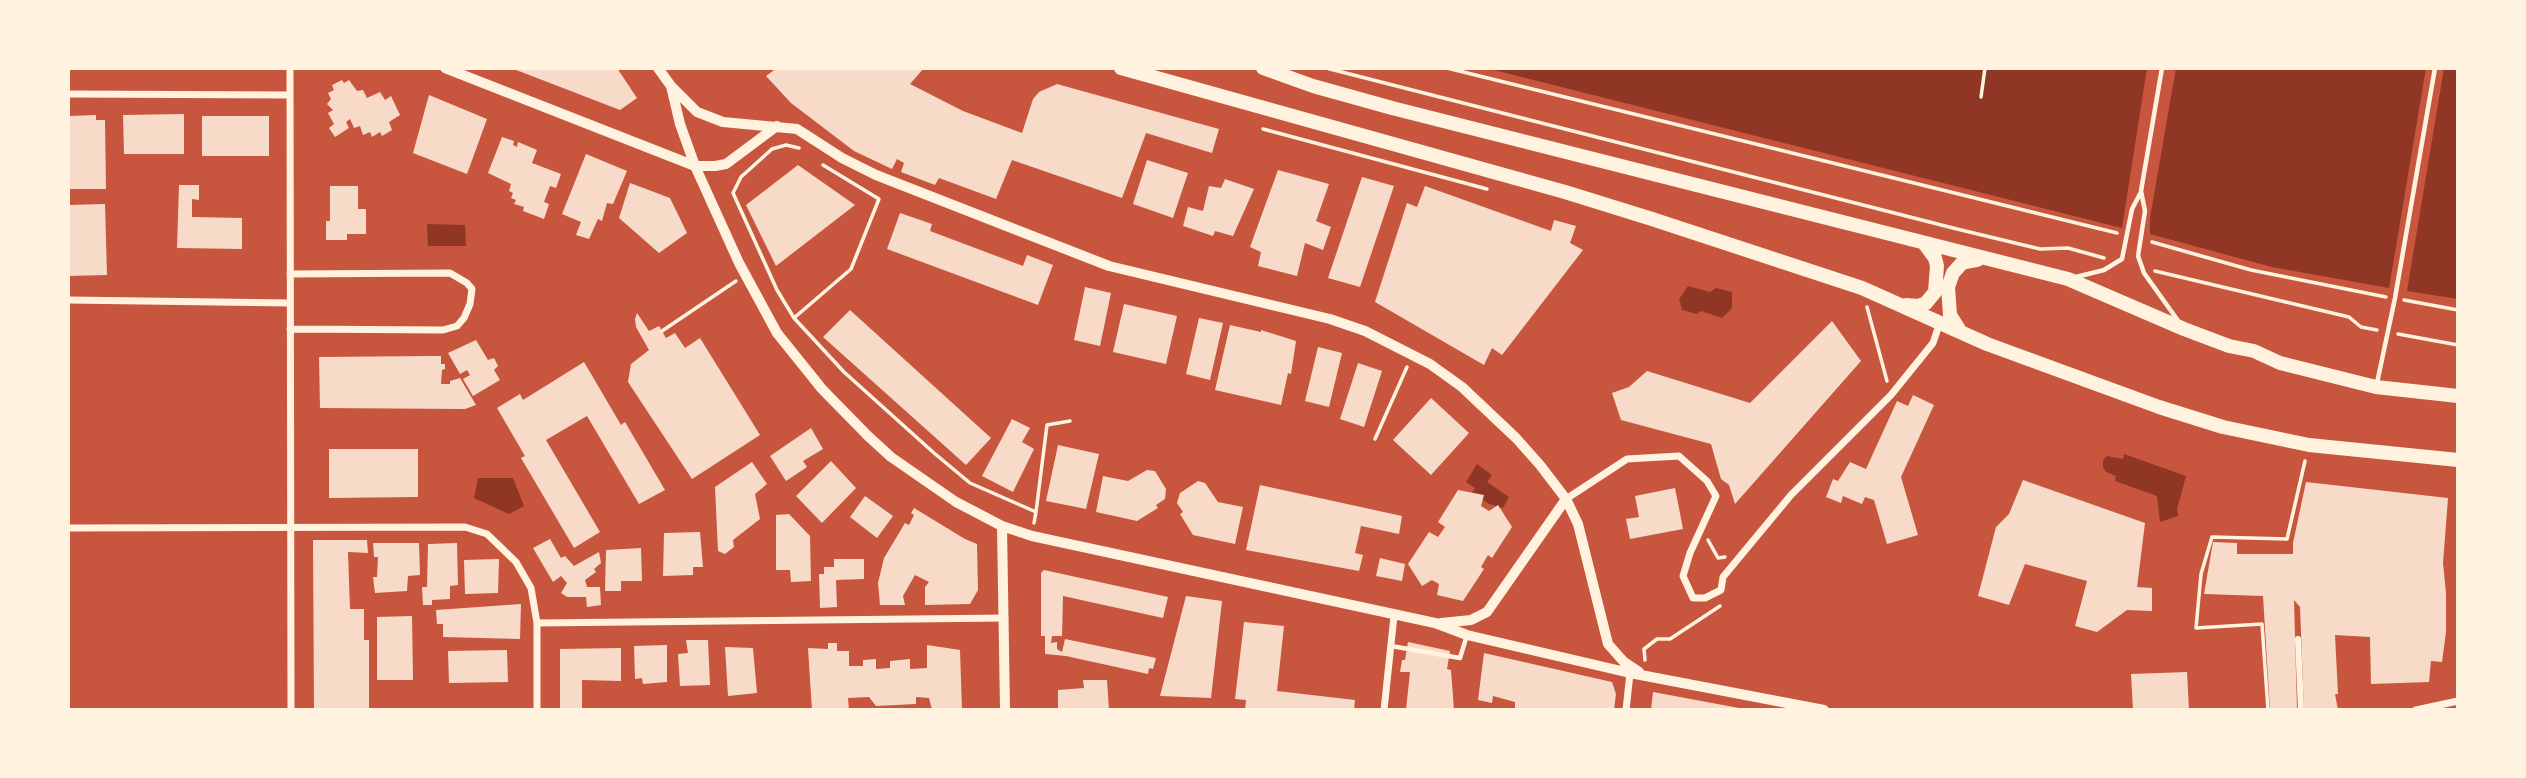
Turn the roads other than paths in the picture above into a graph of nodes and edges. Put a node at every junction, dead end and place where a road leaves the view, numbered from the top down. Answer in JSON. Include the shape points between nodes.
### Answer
{"nodes":[{"id":1,"x":290,"y":68,"type":"edge"},
{"id":2,"x":445,"y":68,"type":"edge"},
{"id":3,"x":658,"y":68,"type":"edge"},
{"id":4,"x":1121,"y":68,"type":"edge"},
{"id":5,"x":1263,"y":68,"type":"edge"},
{"id":6,"x":2162,"y":68,"type":"edge"},
{"id":7,"x":2435,"y":68,"type":"edge"},
{"id":8,"x":671,"y":86,"type":"junction"},
{"id":9,"x":68,"y":94,"type":"edge"},
{"id":10,"x":290,"y":95,"type":"junction"},
{"id":11,"x":777,"y":126,"type":"junction"},
{"id":12,"x":695,"y":166,"type":"junction"},
{"id":13,"x":2141,"y":191,"type":"junction"},
{"id":14,"x":1924,"y":243,"type":"junction"},
{"id":15,"x":1982,"y":259,"type":"junction"},
{"id":16,"x":290,"y":274,"type":"junction"},
{"id":17,"x":2068,"y":279,"type":"junction"},
{"id":18,"x":68,"y":300,"type":"edge"},
{"id":19,"x":290,"y":303,"type":"junction"},
{"id":20,"x":1901,"y":305,"type":"junction"},
{"id":21,"x":1940,"y":322,"type":"junction"},
{"id":22,"x":290,"y":329,"type":"junction"},
{"id":23,"x":2184,"y":329,"type":"junction"},
{"id":24,"x":1960,"y":331,"type":"junction"},
{"id":25,"x":2376,"y":387,"type":"junction"},
{"id":26,"x":2458,"y":396,"type":"edge"},
{"id":27,"x":2458,"y":460,"type":"edge"},
{"id":28,"x":1566,"y":499,"type":"junction"},
{"id":29,"x":1002,"y":526,"type":"junction"},
{"id":30,"x":68,"y":527,"type":"edge"},
{"id":31,"x":290,"y":527,"type":"junction"},
{"id":32,"x":1394,"y":616,"type":"junction"},
{"id":33,"x":1004,"y":618,"type":"junction"},
{"id":34,"x":537,"y":623,"type":"junction"},
{"id":35,"x":1435,"y":623,"type":"junction"},
{"id":36,"x":1467,"y":635,"type":"junction"},
{"id":37,"x":2298,"y":639,"type":"dead end"},
{"id":38,"x":1391,"y":646,"type":"junction"},
{"id":39,"x":1630,"y":673,"type":"junction"},
{"id":40,"x":1646,"y":676,"type":"junction"},
{"id":41,"x":2458,"y":701,"type":"edge"},
{"id":42,"x":290,"y":710,"type":"edge"},
{"id":43,"x":537,"y":710,"type":"edge"},
{"id":44,"x":1005,"y":710,"type":"edge"},
{"id":45,"x":1384,"y":710,"type":"edge"},
{"id":46,"x":1626,"y":710,"type":"edge"},
{"id":47,"x":1824,"y":710,"type":"edge"},
{"id":48,"x":2301,"y":710,"type":"edge"},
{"id":49,"x":2416,"y":710,"type":"edge"}],
"edges":[{"from":1,"to":10,"type":"street"},
{"from":2,"to":12,"type":"street"},
{"from":3,"to":8,"type":"street"},
{"from":4,"to":20,"type":"highway","via":[[1565,192],[1862,288]]},
{"from":5,"to":14,"type":"highway","via":[[1392,108]]},
{"from":6,"to":13,"type":"lane"},
{"from":7,"to":25,"type":"lane"},
{"from":8,"to":11,"type":"street","via":[[697,112],[723,122]]},
{"from":8,"to":12,"type":"street"},
{"from":9,"to":10,"type":"street"},
{"from":10,"to":16,"type":"street"},
{"from":11,"to":12,"type":"street","via":[[726,164]]},
{"from":11,"to":28,"type":"street","via":[[797,129],[876,175],[1109,266],[1365,331],[1412,354],[1462,387],[1532,456]]},
{"from":12,"to":29,"type":"street","via":[[777,332],[821,389],[891,457],[956,502]]},
{"from":13,"to":17,"type":"lane","via":[[2132,208],[2119,262]]},
{"from":13,"to":23,"type":"lane","via":[[2145,211],[2138,256],[2141,268]]},
{"from":14,"to":15,"type":"highway"},
{"from":14,"to":20,"type":"highway","via":[[1936,258],[1934,292],[1919,306]]},
{"from":15,"to":17,"type":"highway"},
{"from":15,"to":24,"type":"highway","via":[[1962,263],[1948,287],[1950,315]]},
{"from":16,"to":19,"type":"street"},
{"from":16,"to":22,"type":"street","via":[[450,273],[472,289],[464,318],[443,330]]},
{"from":17,"to":23,"type":"highway"},
{"from":18,"to":19,"type":"street"},
{"from":19,"to":22,"type":"street"},
{"from":20,"to":21,"type":"highway"},
{"from":21,"to":24,"type":"highway"},
{"from":21,"to":28,"type":"street","via":[[1933,343],[1891,395],[1791,495],[1723,578],[1721,590],[1693,598],[1683,576],[1716,496],[1707,481],[1679,456],[1627,459]]},
{"from":22,"to":31,"type":"street"},
{"from":23,"to":25,"type":"highway","via":[[2280,363]]},
{"from":24,"to":27,"type":"highway","via":[[2179,414],[2245,433],[2309,445]]},
{"from":25,"to":26,"type":"highway"},
{"from":28,"to":35,"type":"street","via":[[1487,612],[1471,620]]},
{"from":28,"to":40,"type":"street","via":[[1578,524],[1608,643],[1624,662]]},
{"from":29,"to":32,"type":"street"},
{"from":29,"to":33,"type":"street"},
{"from":30,"to":31,"type":"street"},
{"from":31,"to":34,"type":"street","via":[[465,527],[487,534],[521,570],[531,588]]},
{"from":31,"to":42,"type":"street"},
{"from":32,"to":35,"type":"street"},
{"from":32,"to":38,"type":"street"},
{"from":33,"to":34,"type":"street"},
{"from":33,"to":44,"type":"street"},
{"from":34,"to":43,"type":"street"},
{"from":35,"to":36,"type":"street"},
{"from":36,"to":38,"type":"lane","via":[[1460,658]]},
{"from":36,"to":39,"type":"street"},
{"from":37,"to":48,"type":"street"},
{"from":38,"to":45,"type":"street"},
{"from":39,"to":40,"type":"street"},
{"from":39,"to":46,"type":"street"},
{"from":40,"to":47,"type":"street"},
{"from":41,"to":49,"type":"street"}]}
